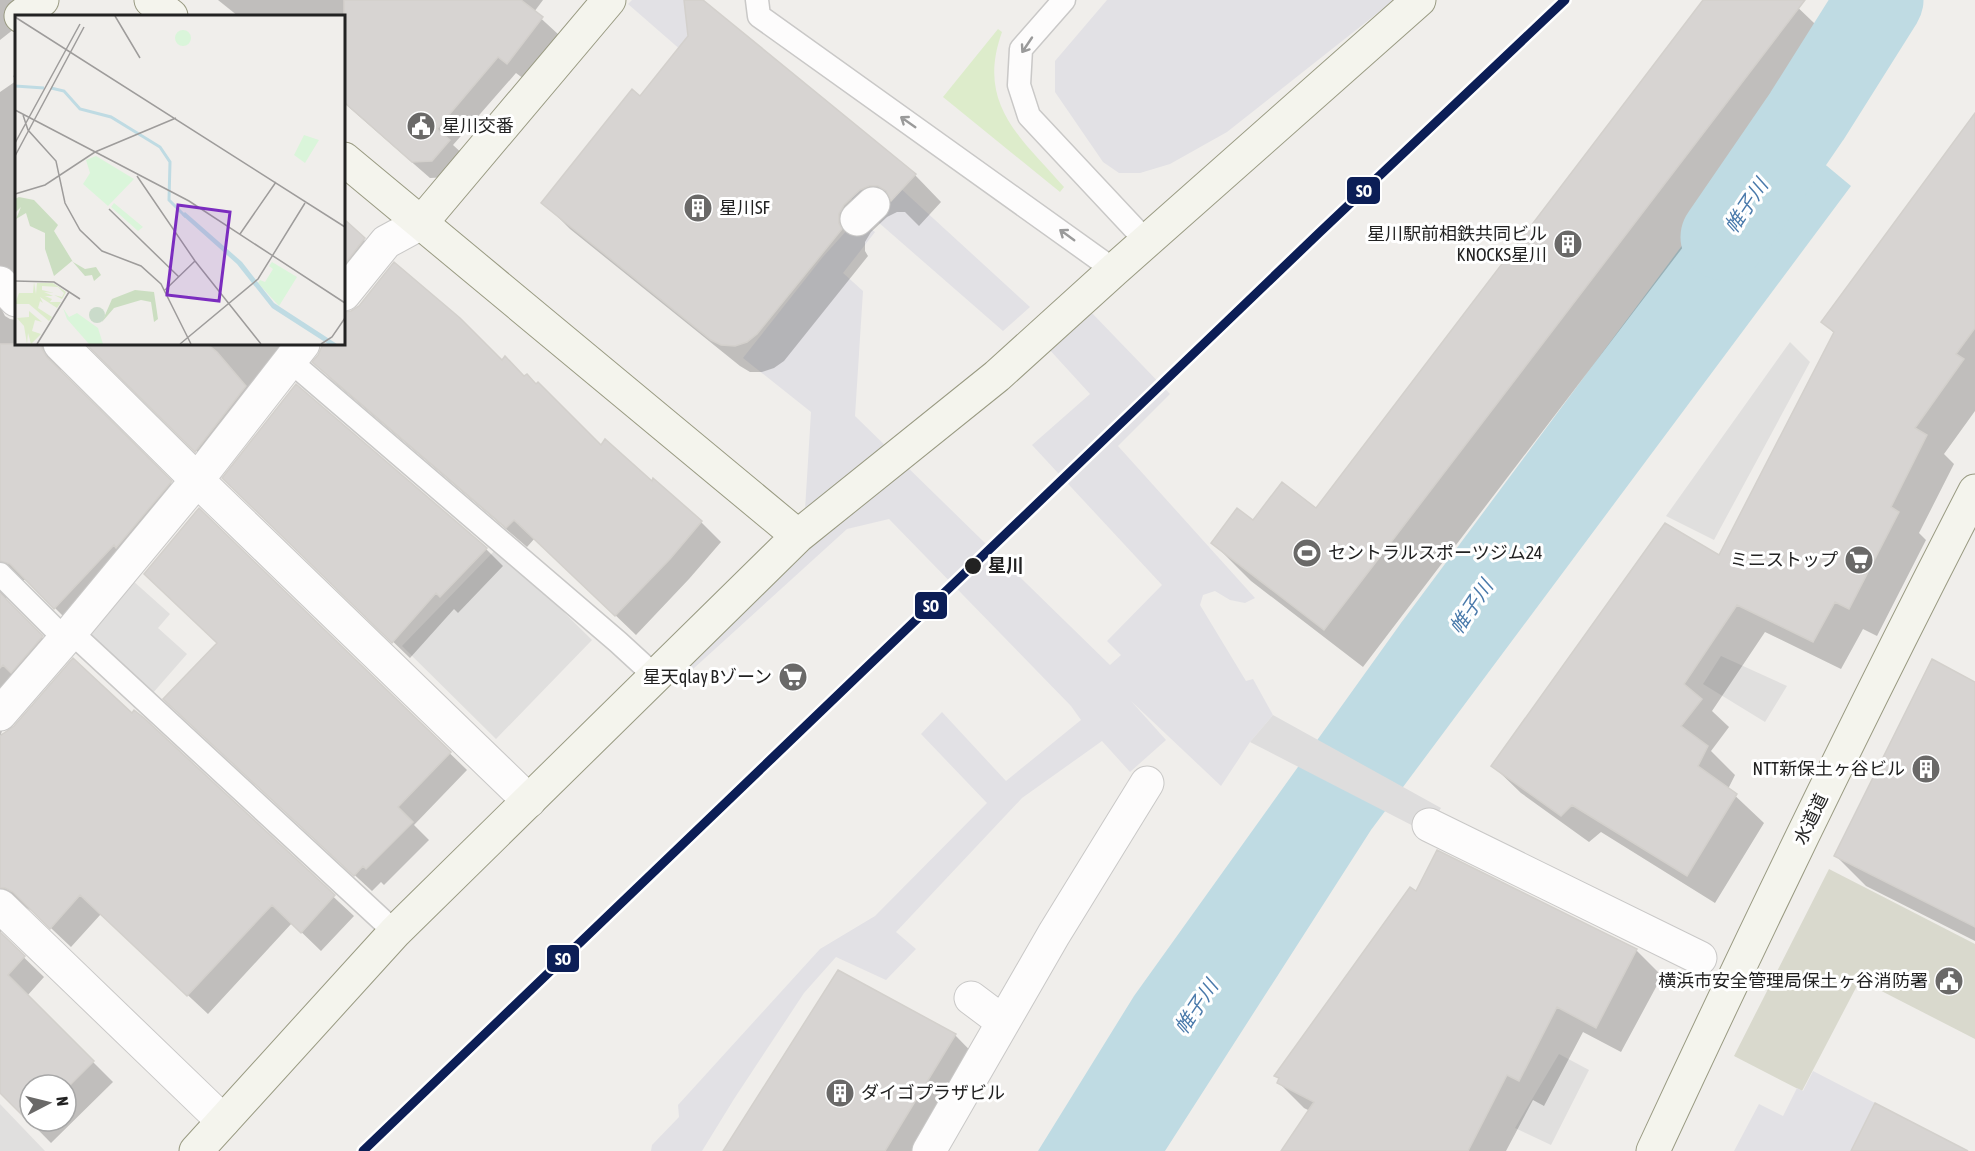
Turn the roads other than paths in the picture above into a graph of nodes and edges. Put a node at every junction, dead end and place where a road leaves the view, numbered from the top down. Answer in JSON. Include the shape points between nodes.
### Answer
{"nodes":[{"id":1,"x":42,"y":0,"type":"edge"},
{"id":2,"x":151,"y":0,"type":"edge"},
{"id":3,"x":757,"y":0,"type":"edge"},
{"id":4,"x":1064,"y":0,"type":"edge"},
{"id":5,"x":1419,"y":0,"type":"edge"},
{"id":6,"x":595,"y":5,"type":"edge"},
{"id":7,"x":22,"y":15,"type":"edge"},
{"id":8,"x":170,"y":15,"type":"edge"},
{"id":9,"x":15,"y":21,"type":"edge"},
{"id":10,"x":0,"y":32,"type":"edge"},
{"id":11,"x":345,"y":160,"type":"edge"},
{"id":12,"x":421,"y":223,"type":"junction"},
{"id":13,"x":1147,"y":242,"type":"junction"},
{"id":14,"x":1114,"y":270,"type":"junction"},
{"id":15,"x":0,"y":283,"type":"edge"},
{"id":16,"x":345,"y":293,"type":"edge"},
{"id":17,"x":15,"y":299,"type":"edge"},
{"id":18,"x":61,"y":345,"type":"edge"},
{"id":19,"x":296,"y":352,"type":"edge"},
{"id":20,"x":197,"y":480,"type":"junction"},
{"id":21,"x":1975,"y":491,"type":"edge"},
{"id":22,"x":798,"y":536,"type":"junction"},
{"id":23,"x":0,"y":574,"type":"edge"},
{"id":24,"x":68,"y":636,"type":"junction"},
{"id":25,"x":655,"y":676,"type":"junction"},
{"id":26,"x":0,"y":714,"type":"edge"},
{"id":27,"x":1147,"y":783,"type":"dead end"},
{"id":28,"x":529,"y":801,"type":"junction"},
{"id":29,"x":1430,"y":825,"type":"dead end"},
{"id":30,"x":0,"y":906,"type":"edge"},
{"id":31,"x":395,"y":932,"type":"junction"},
{"id":32,"x":1700,"y":958,"type":"dead end"},
{"id":33,"x":971,"y":998,"type":"dead end"},
{"id":34,"x":1003,"y":1022,"type":"junction"},
{"id":35,"x":223,"y":1122,"type":"junction"},
{"id":36,"x":196,"y":1151,"type":"edge"},
{"id":37,"x":929,"y":1151,"type":"edge"},
{"id":38,"x":1653,"y":1151,"type":"edge"}],
"edges":[{"from":1,"to":7,"type":"street"},
{"from":2,"to":8,"type":"street"},
{"from":14,"to":3,"type":"lane","one_way":true,"via":[[759,16]]},
{"from":4,"to":13,"type":"lane","one_way":true,"via":[[1021,49],[1018,85],[1029,116]]},
{"from":5,"to":13,"type":"street"},
{"from":6,"to":12,"type":"street"},
{"from":9,"to":10,"type":"street"},
{"from":11,"to":12,"type":"street"},
{"from":12,"to":16,"type":"street","via":[[386,242]]},
{"from":12,"to":22,"type":"street"},
{"from":13,"to":14,"type":"street"},
{"from":14,"to":22,"type":"street","via":[[998,376]]},
{"from":15,"to":17,"type":"street"},
{"from":18,"to":20,"type":"street"},
{"from":19,"to":20,"type":"street"},
{"from":19,"to":25,"type":"lane"},
{"from":20,"to":24,"type":"street"},
{"from":20,"to":28,"type":"street"},
{"from":21,"to":38,"type":"street","name":"水道道"},
{"from":22,"to":25,"type":"street"},
{"from":23,"to":24,"type":"lane"},
{"from":24,"to":26,"type":"street"},
{"from":24,"to":31,"type":"lane"},
{"from":25,"to":28,"type":"street"},
{"from":27,"to":34,"type":"street"},
{"from":28,"to":31,"type":"street"},
{"from":29,"to":32,"type":"street"},
{"from":30,"to":35,"type":"street"},
{"from":31,"to":35,"type":"street"},
{"from":33,"to":34,"type":"street"},
{"from":34,"to":37,"type":"street"},
{"from":35,"to":36,"type":"street"}]}
